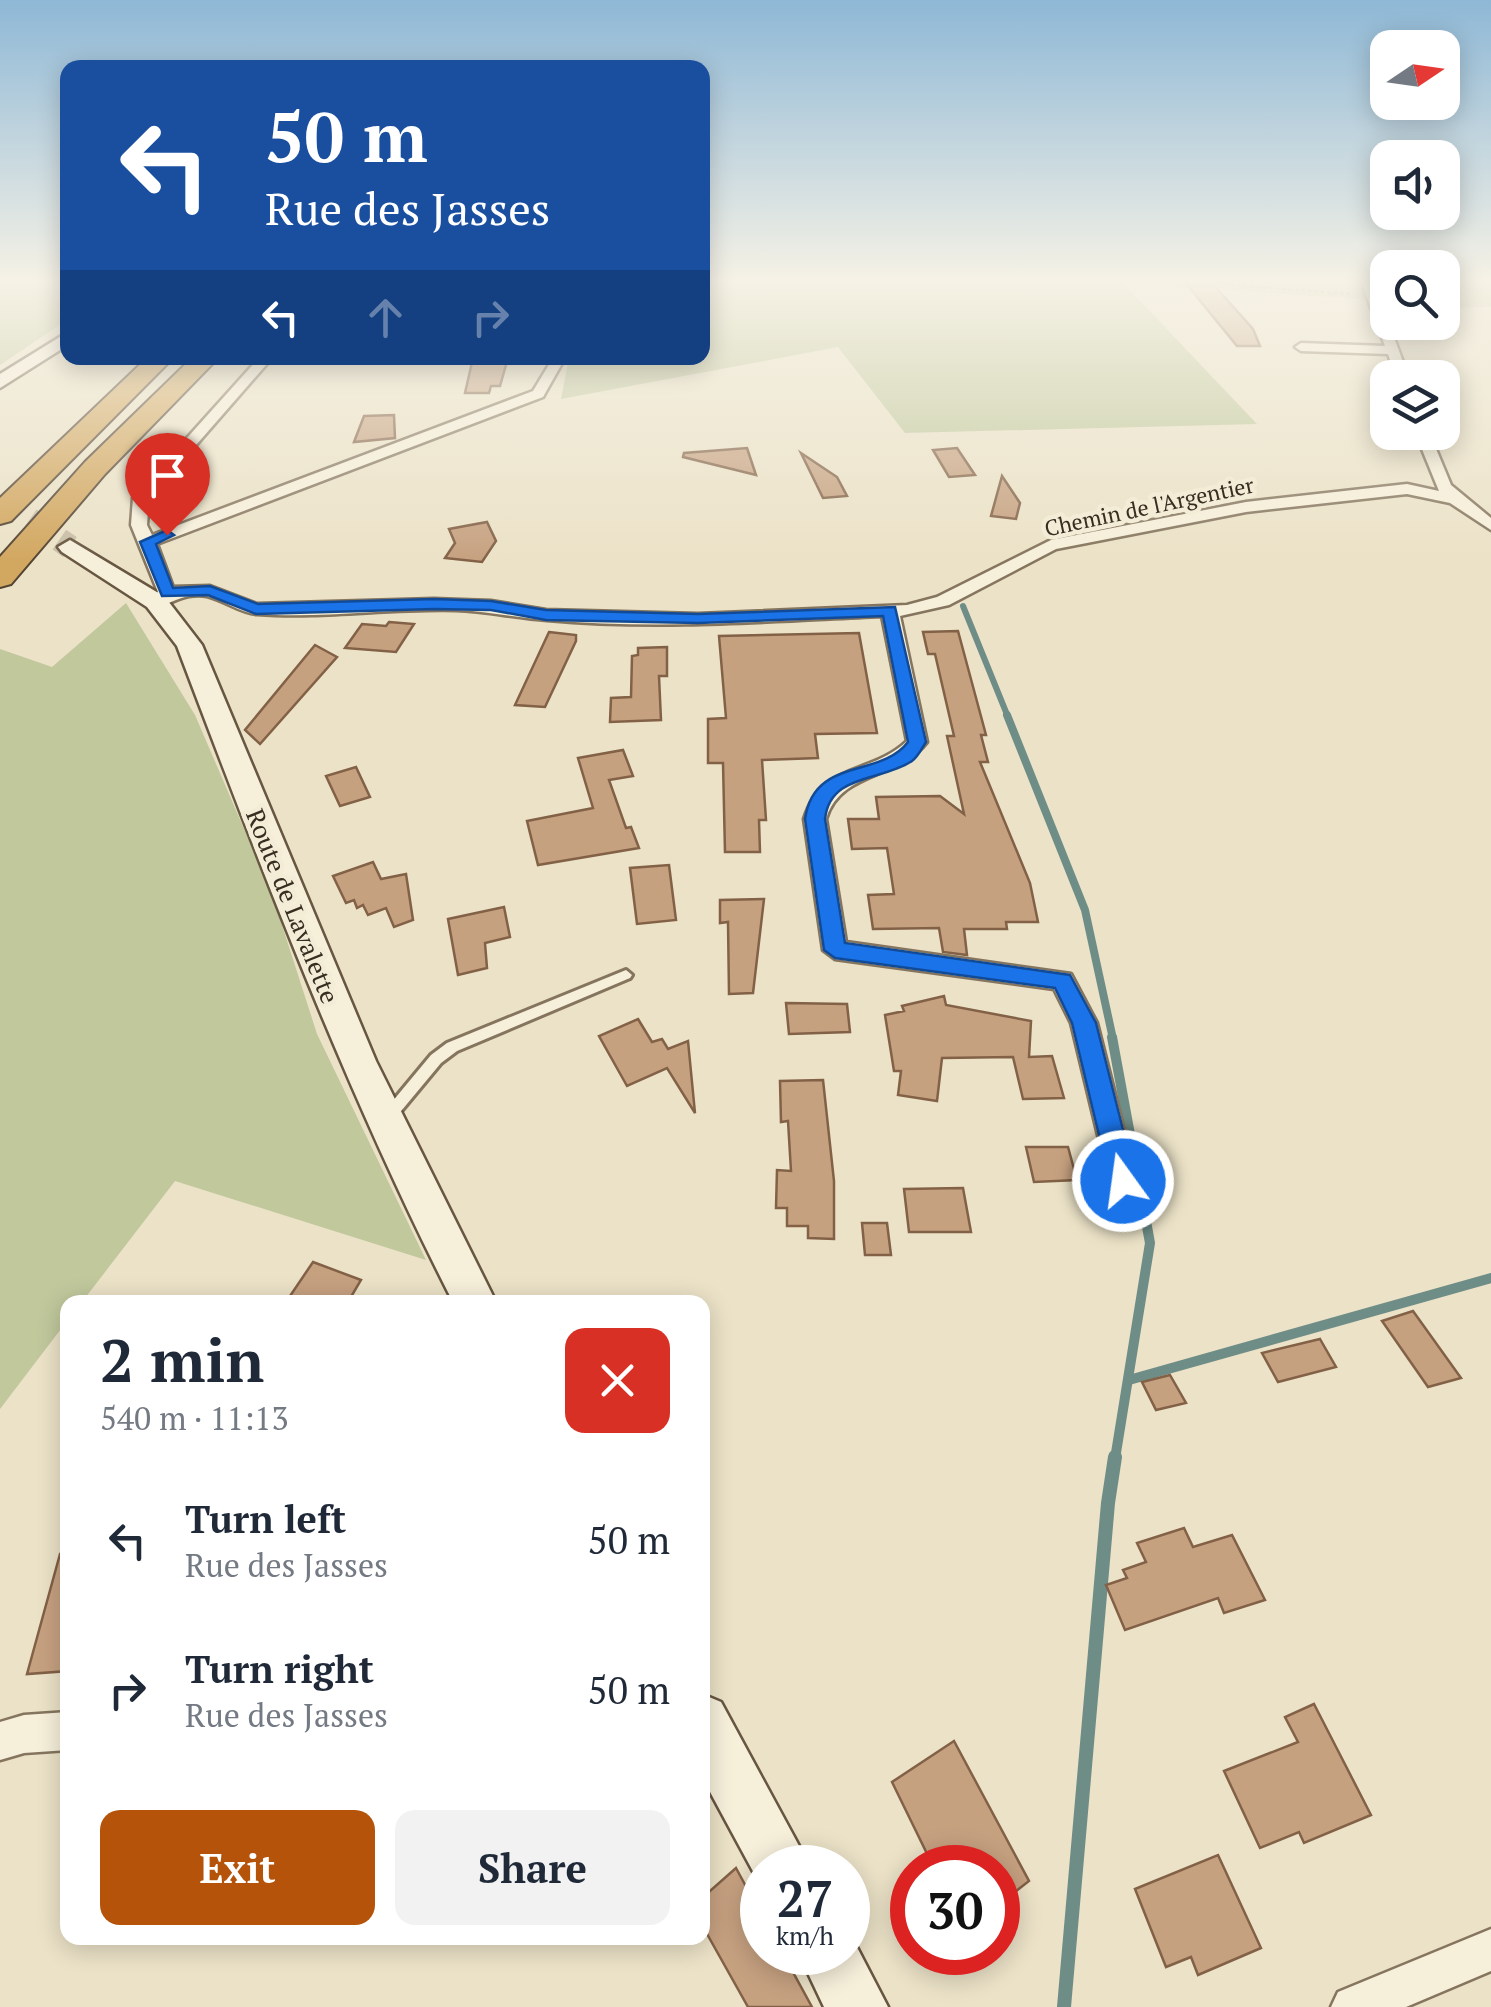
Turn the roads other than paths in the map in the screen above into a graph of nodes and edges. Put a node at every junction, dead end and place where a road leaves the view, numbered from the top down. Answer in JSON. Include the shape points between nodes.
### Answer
{"nodes":[{"id":1,"x":145,"y":375,"type":"edge"},
{"id":2,"x":189,"y":375,"type":"edge"},
{"id":3,"x":251,"y":375,"type":"edge"},
{"id":4,"x":549,"y":375,"type":"edge"},
{"id":5,"x":1428,"y":450,"type":"edge"},
{"id":6,"x":1450,"y":498,"type":"junction"},
{"id":7,"x":0,"y":515,"type":"edge"},
{"id":8,"x":1491,"y":524,"type":"edge"},
{"id":9,"x":148,"y":542,"type":"junction"},
{"id":10,"x":70,"y":547,"type":"tunnel mouth"},
{"id":11,"x":0,"y":577,"type":"edge"},
{"id":12,"x":162,"y":597,"type":"junction"},
{"id":13,"x":890,"y":611,"type":"junction"},
{"id":14,"x":626,"y":975,"type":"dead end"},
{"id":15,"x":386,"y":1120,"type":"junction"},
{"id":16,"x":1123,"y":1181,"type":"dead end"},
{"id":17,"x":472,"y":1295,"type":"edge"},
{"id":18,"x":60,"y":1732,"type":"edge"},
{"id":19,"x":710,"y":1737,"type":"edge"},
{"id":20,"x":0,"y":1741,"type":"edge"},
{"id":21,"x":769,"y":1845,"type":"edge"},
{"id":22,"x":1491,"y":1950,"type":"edge"},
{"id":23,"x":841,"y":1975,"type":"edge"},
{"id":24,"x":858,"y":2007,"type":"edge"},
{"id":25,"x":1353,"y":2007,"type":"edge"}],
"edges":[{"from":1,"to":7,"type":"highway"},
{"from":2,"to":11,"type":"highway"},
{"from":3,"to":9,"type":"street","via":[[142,498],[139,525]]},
{"from":4,"to":9,"type":"street","via":[[538,394]]},
{"from":5,"to":6,"type":"street"},
{"from":6,"to":8,"type":"street"},
{"from":6,"to":13,"type":"street","name":"Chemin de l'Argentier","via":[[1407,489],[1246,507],[1051,545],[943,602]]},
{"from":9,"to":12,"type":"street"},
{"from":10,"to":12,"type":"main road","name":"Route de Lavalette"},
{"from":12,"to":13,"type":"street","name":"Chemin de l'Argentier","via":[[210,590],[256,609],[434,604],[546,615],[698,618]]},
{"from":12,"to":15,"type":"main road","name":"Route de Lavalette","via":[[189,645]]},
{"from":13,"to":16,"type":"street","via":[[917,742],[907,756],[850,776],[817,803],[835,950],[1062,981],[1084,1023]]},
{"from":14,"to":15,"type":"lane","via":[[452,1047]]},
{"from":15,"to":17,"type":"main road","name":"Route de Lavalette"},
{"from":18,"to":20,"type":"street"},
{"from":19,"to":21,"type":"main road"},
{"from":22,"to":25,"type":"street"},
{"from":23,"to":24,"type":"main road"}]}
